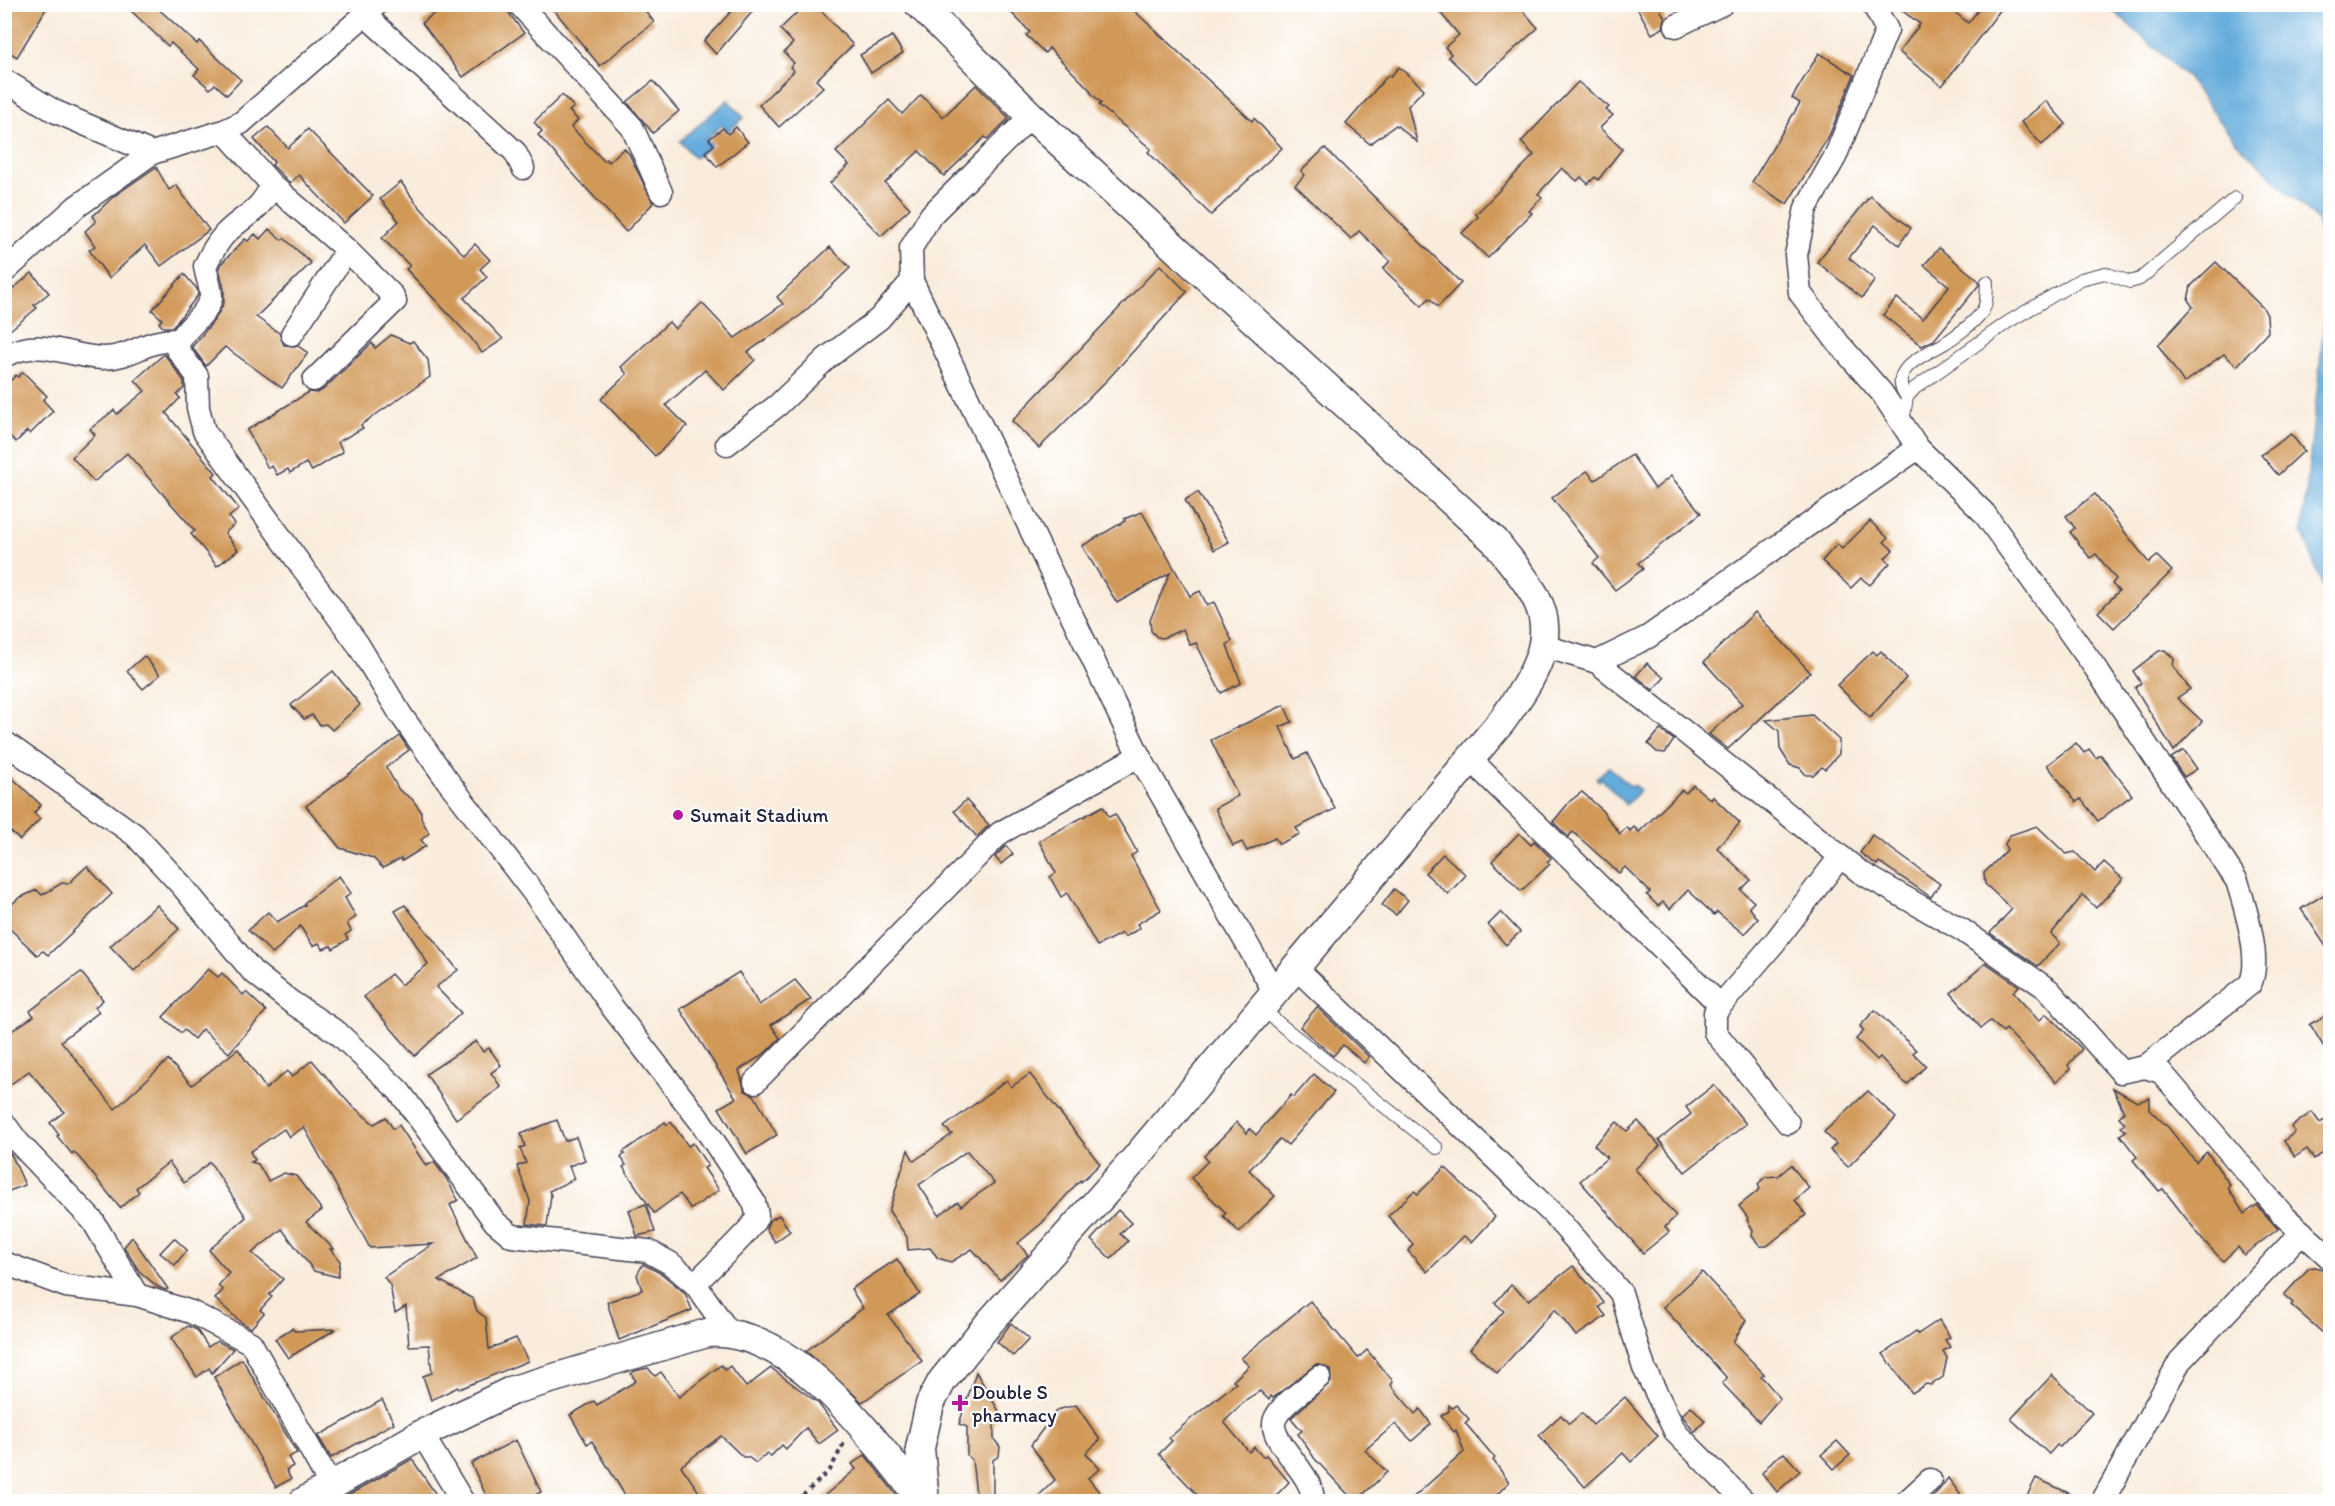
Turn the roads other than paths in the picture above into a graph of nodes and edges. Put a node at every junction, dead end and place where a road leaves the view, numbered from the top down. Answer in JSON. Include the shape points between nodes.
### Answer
{"nodes":[{"id":1,"x":519,"y":4,"type":"edge"},
{"id":2,"x":1722,"y":4,"type":"edge"},
{"id":3,"x":1873,"y":4,"type":"edge"},
{"id":4,"x":929,"y":7,"type":"edge"},
{"id":5,"x":371,"y":10,"type":"edge"},
{"id":6,"x":1676,"y":26,"type":"dead end"},
{"id":7,"x":4,"y":80,"type":"edge"},
{"id":8,"x":1031,"y":116,"type":"junction"},
{"id":9,"x":224,"y":131,"type":"junction"},
{"id":10,"x":152,"y":153,"type":"junction"},
{"id":11,"x":523,"y":168,"type":"dead end"},
{"id":12,"x":272,"y":185,"type":"junction"},
{"id":13,"x":661,"y":192,"type":"dead end"},
{"id":14,"x":2235,"y":198,"type":"dead end"},
{"id":15,"x":347,"y":250,"type":"junction"},
{"id":16,"x":4,"y":272,"type":"edge"},
{"id":17,"x":912,"y":281,"type":"junction"},
{"id":18,"x":1987,"y":282,"type":"dead end"},
{"id":19,"x":292,"y":334,"type":"dead end"},
{"id":20,"x":178,"y":340,"type":"junction"},
{"id":21,"x":4,"y":356,"type":"edge"},
{"id":22,"x":314,"y":380,"type":"dead end"},
{"id":23,"x":1907,"y":397,"type":"junction"},
{"id":24,"x":1902,"y":423,"type":"junction"},
{"id":25,"x":727,"y":444,"type":"dead end"},
{"id":26,"x":1918,"y":448,"type":"junction"},
{"id":27,"x":1544,"y":646,"type":"junction"},
{"id":28,"x":1598,"y":662,"type":"junction"},
{"id":29,"x":4,"y":742,"type":"edge"},
{"id":30,"x":1139,"y":756,"type":"junction"},
{"id":31,"x":1471,"y":760,"type":"junction"},
{"id":32,"x":1840,"y":857,"type":"junction"},
{"id":33,"x":1294,"y":966,"type":"junction"},
{"id":34,"x":1267,"y":999,"type":"junction"},
{"id":35,"x":1719,"y":1004,"type":"junction"},
{"id":36,"x":2145,"y":1067,"type":"junction"},
{"id":37,"x":755,"y":1082,"type":"dead end"},
{"id":38,"x":4,"y":1123,"type":"edge"},
{"id":39,"x":1788,"y":1123,"type":"dead end"},
{"id":40,"x":1437,"y":1148,"type":"dead end"},
{"id":41,"x":2302,"y":1232,"type":"junction"},
{"id":42,"x":2331,"y":1258,"type":"edge"},
{"id":43,"x":4,"y":1263,"type":"edge"},
{"id":44,"x":695,"y":1284,"type":"junction"},
{"id":45,"x":137,"y":1294,"type":"junction"},
{"id":46,"x":728,"y":1331,"type":"junction"},
{"id":47,"x":1319,"y":1377,"type":"dead end"},
{"id":48,"x":422,"y":1434,"type":"junction"},
{"id":49,"x":1930,"y":1480,"type":"dead end"},
{"id":50,"x":331,"y":1486,"type":"junction"},
{"id":51,"x":303,"y":1502,"type":"edge"},
{"id":52,"x":463,"y":1502,"type":"edge"},
{"id":53,"x":924,"y":1502,"type":"edge"},
{"id":54,"x":1313,"y":1502,"type":"edge"},
{"id":55,"x":1744,"y":1502,"type":"edge"},
{"id":56,"x":1906,"y":1502,"type":"edge"},
{"id":57,"x":2102,"y":1502,"type":"edge"}],
"edges":[{"from":1,"to":13,"type":"street","via":[[633,127]]},
{"from":2,"to":6,"type":"street"},
{"from":3,"to":24,"type":"street","via":[[1887,30],[1835,157],[1806,208],[1796,255],[1800,293]]},
{"from":4,"to":8,"type":"street"},
{"from":5,"to":9,"type":"street","via":[[241,123]]},
{"from":5,"to":11,"type":"street","via":[[515,152]]},
{"from":7,"to":10,"type":"street","via":[[54,111]]},
{"from":8,"to":17,"type":"street","via":[[932,215],[910,248]]},
{"from":8,"to":27,"type":"street","via":[[1495,541],[1536,598],[1545,620]]},
{"from":9,"to":10,"type":"street"},
{"from":9,"to":12,"type":"street"},
{"from":10,"to":16,"type":"street","via":[[76,207]]},
{"from":12,"to":15,"type":"street"},
{"from":12,"to":20,"type":"street","via":[[264,203],[215,245],[205,266],[212,295]]},
{"from":14,"to":23,"type":"lane","via":[[2140,279],[2130,282],[2105,273],[2081,279],[2007,322]]},
{"from":15,"to":19,"type":"street"},
{"from":15,"to":22,"type":"street","via":[[395,301]]},
{"from":17,"to":25,"type":"street","via":[[879,319]]},
{"from":17,"to":30,"type":"street"},
{"from":18,"to":23,"type":"lane","via":[[1982,312],[1945,343],[1904,369],[1901,378]]},
{"from":20,"to":21,"type":"street","via":[[157,340],[130,353],[102,358],[46,346],[29,346]]},
{"from":20,"to":44,"type":"street","via":[[177,349],[198,376],[198,408],[204,431],[214,446],[357,643],[447,780],[701,1122],[754,1202],[757,1215],[752,1227]]},
{"from":23,"to":24,"type":"lane"},
{"from":24,"to":26,"type":"street"},
{"from":26,"to":28,"type":"street","via":[[1648,638]]},
{"from":26,"to":36,"type":"street","via":[[1984,513],[2096,669],[2237,881],[2254,966],[2250,984]]},
{"from":27,"to":28,"type":"street"},
{"from":27,"to":31,"type":"street","via":[[1530,680]]},
{"from":28,"to":32,"type":"street"},
{"from":29,"to":44,"type":"street","via":[[135,835],[252,971],[338,1033],[399,1090],[495,1222],[512,1236],[648,1251]]},
{"from":30,"to":34,"type":"street"},
{"from":30,"to":37,"type":"street","via":[[1000,833]]},
{"from":31,"to":33,"type":"street"},
{"from":31,"to":35,"type":"street"},
{"from":32,"to":35,"type":"street","via":[[1774,943]]},
{"from":32,"to":36,"type":"street","via":[[1962,930],[2049,990],[2121,1072]]},
{"from":33,"to":34,"type":"street"},
{"from":33,"to":55,"type":"street","via":[[1554,1215],[1621,1293],[1644,1368],[1676,1433]]},
{"from":34,"to":40,"type":"lane","via":[[1281,1025]]},
{"from":34,"to":53,"type":"street","via":[[1135,1159],[942,1381],[930,1404],[920,1448]]},
{"from":35,"to":39,"type":"street","via":[[1713,1021],[1715,1032]]},
{"from":36,"to":41,"type":"street","via":[[2161,1072]]},
{"from":38,"to":45,"type":"street","via":[[93,1221]]},
{"from":41,"to":42,"type":"street"},
{"from":41,"to":57,"type":"street","via":[[2180,1361]]},
{"from":43,"to":45,"type":"street","via":[[66,1286]]},
{"from":44,"to":46,"type":"street"},
{"from":45,"to":50,"type":"street","via":[[191,1312],[251,1343]]},
{"from":46,"to":48,"type":"street","via":[[691,1337],[513,1390]]},
{"from":46,"to":53,"type":"street","via":[[776,1349],[816,1378]]},
{"from":47,"to":54,"type":"street","via":[[1286,1407],[1274,1426],[1279,1440],[1309,1480]]},
{"from":48,"to":50,"type":"street"},
{"from":48,"to":52,"type":"street"},
{"from":49,"to":56,"type":"street"},
{"from":50,"to":51,"type":"street"}]}
